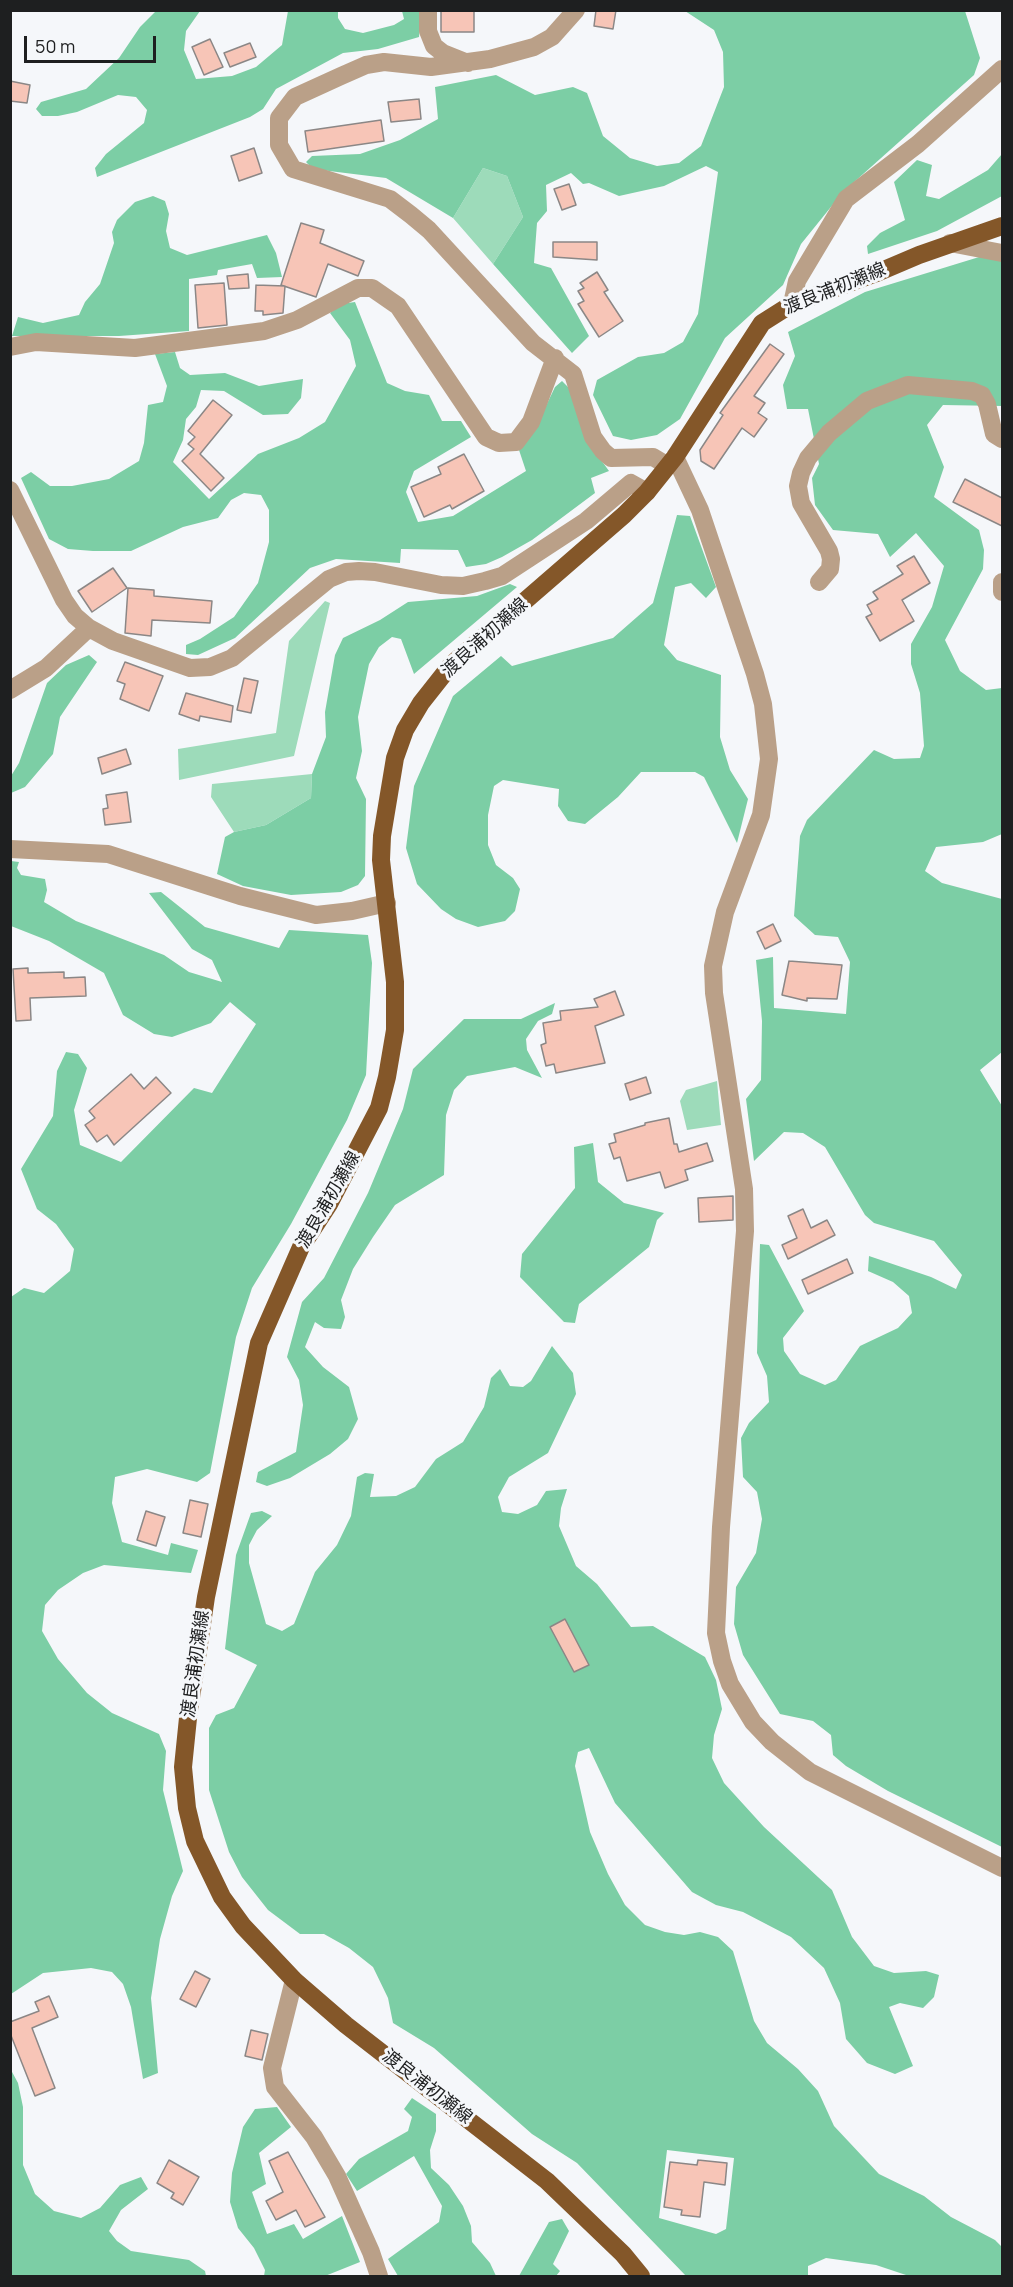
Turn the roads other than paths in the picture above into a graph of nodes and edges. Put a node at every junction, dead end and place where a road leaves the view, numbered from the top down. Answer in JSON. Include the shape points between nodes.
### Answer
{"nodes":[{"id":1,"x":428,"y":10,"type":"edge"},
{"id":2,"x":576,"y":10,"type":"edge"},
{"id":3,"x":470,"y":63,"type":"junction"},
{"id":4,"x":1002,"y":69,"type":"edge"},
{"id":5,"x":1002,"y":226,"type":"edge"},
{"id":6,"x":950,"y":243,"type":"junction"},
{"id":7,"x":1002,"y":253,"type":"edge"},
{"id":8,"x":792,"y":304,"type":"junction"},
{"id":9,"x":10,"y":347,"type":"edge"},
{"id":10,"x":555,"y":358,"type":"junction"},
{"id":11,"x":1002,"y":439,"type":"edge"},
{"id":12,"x":671,"y":461,"type":"junction"},
{"id":13,"x":10,"y":490,"type":"edge"},
{"id":14,"x":647,"y":492,"type":"junction"},
{"id":15,"x":819,"y":582,"type":"dead end"},
{"id":16,"x":1002,"y":582,"type":"edge"},
{"id":17,"x":1002,"y":592,"type":"edge"},
{"id":18,"x":89,"y":628,"type":"junction"},
{"id":19,"x":10,"y":690,"type":"edge"},
{"id":20,"x":10,"y":849,"type":"edge"},
{"id":21,"x":387,"y":903,"type":"junction"},
{"id":22,"x":1002,"y":1868,"type":"edge"},
{"id":23,"x":294,"y":1980,"type":"junction"},
{"id":24,"x":379,"y":2277,"type":"edge"},
{"id":25,"x":641,"y":2277,"type":"edge"}],
"edges":[{"from":1,"to":3,"type":"street","via":[[428,31],[434,46]]},
{"from":2,"to":3,"type":"street","via":[[552,37],[534,47]]},
{"from":3,"to":10,"type":"street","via":[[431,67],[384,62],[340,76],[294,97],[279,118],[279,145],[294,169],[390,199],[411,215],[533,343]]},
{"from":4,"to":8,"type":"street","via":[[918,144],[846,199],[797,281]]},
{"from":5,"to":6,"type":"main road","name":"渡良浦初瀬線"},
{"from":6,"to":7,"type":"street"},
{"from":6,"to":8,"type":"main road","name":"渡良浦初瀬線"},
{"from":8,"to":12,"type":"main road","name":"渡良浦初瀬線","via":[[762,323],[750,338]]},
{"from":9,"to":10,"type":"street","via":[[36,342],[135,348],[264,331],[297,320],[358,288],[372,288],[398,306],[486,437],[499,443],[516,442],[531,422]]},
{"from":10,"to":12,"type":"street","via":[[573,374],[593,436],[603,451],[611,458],[653,457]]},
{"from":11,"to":15,"type":"street","via":[[994,434],[982,395],[972,391],[908,385],[860,407],[829,434],[808,458],[801,473],[801,502],[830,551],[830,569]]},
{"from":12,"to":14,"type":"main road","name":"渡良浦初瀬線"},
{"from":12,"to":22,"type":"street","via":[[700,510],[751,663],[763,704],[769,759],[761,815],[725,912],[713,966],[744,1189],[745,1231],[721,1527],[716,1633],[722,1661],[753,1722],[810,1772]]},
{"from":13,"to":18,"type":"street","via":[[64,600]]},
{"from":14,"to":18,"type":"street","via":[[631,483],[586,521],[502,576],[485,581],[441,585],[375,572],[346,572],[329,579],[232,658],[210,667],[190,668],[113,641]]},
{"from":14,"to":21,"type":"main road","name":"渡良浦初瀬線","via":[[459,658],[421,703],[405,730],[388,784],[381,860]]},
{"from":16,"to":17,"type":"street"},
{"from":18,"to":19,"type":"street","via":[[46,668]]},
{"from":20,"to":21,"type":"street","via":[[108,854],[240,896],[316,915]]},
{"from":21,"to":23,"type":"main road","name":"渡良浦初瀬線","via":[[395,982],[394,1030],[387,1077],[379,1108],[329,1204],[301,1247],[259,1343],[206,1597],[183,1767],[187,1808],[207,1870],[243,1926]]},
{"from":23,"to":24,"type":"street","via":[[272,2068],[275,2086],[314,2137],[337,2176]]},
{"from":23,"to":25,"type":"main road","name":"渡良浦初瀬線","via":[[547,2181],[623,2254]]}]}
